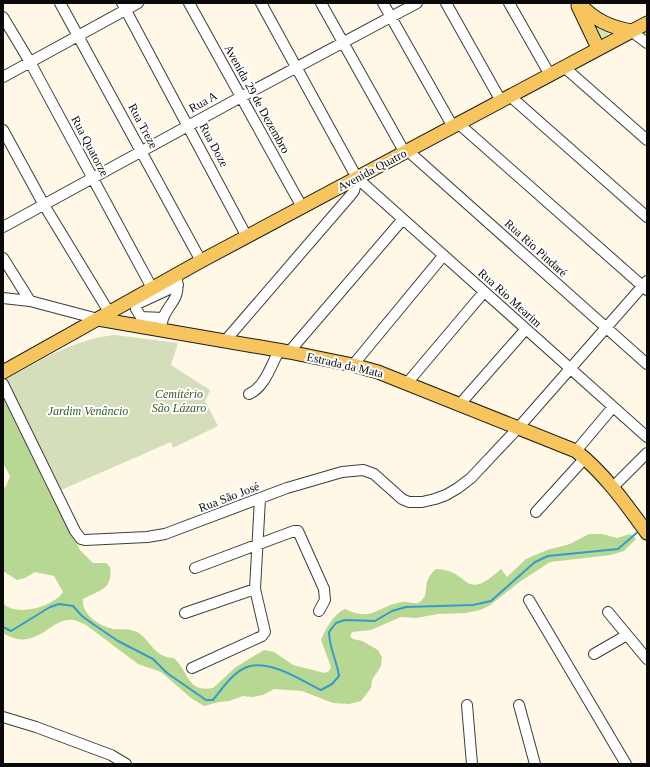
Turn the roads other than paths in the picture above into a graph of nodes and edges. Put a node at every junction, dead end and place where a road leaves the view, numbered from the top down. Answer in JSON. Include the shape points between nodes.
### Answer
{"nodes":[{"id":1,"x":60,"y":3,"type":"edge"},
{"id":2,"x":138,"y":3,"type":"edge"},
{"id":3,"x":189,"y":3,"type":"edge"},
{"id":4,"x":261,"y":3,"type":"edge"},
{"id":5,"x":321,"y":3,"type":"edge"},
{"id":6,"x":383,"y":3,"type":"edge"},
{"id":7,"x":417,"y":3,"type":"edge"},
{"id":8,"x":446,"y":3,"type":"edge"},
{"id":9,"x":509,"y":3,"type":"edge"},
{"id":10,"x":578,"y":3,"type":"edge"},
{"id":11,"x":124,"y":6,"type":"edge"},
{"id":12,"x":3,"y":17,"type":"edge"},
{"id":13,"x":390,"y":17,"type":"junction"},
{"id":14,"x":647,"y":23,"type":"edge"},
{"id":15,"x":607,"y":25,"type":"junction"},
{"id":16,"x":631,"y":31,"type":"junction"},
{"id":17,"x":80,"y":36,"type":"junction"},
{"id":18,"x":612,"y":41,"type":"junction"},
{"id":19,"x":342,"y":42,"type":"junction"},
{"id":20,"x":647,"y":43,"type":"edge"},
{"id":21,"x":598,"y":48,"type":"junction"},
{"id":22,"x":30,"y":62,"type":"junction"},
{"id":23,"x":564,"y":67,"type":"junction"},
{"id":24,"x":296,"y":68,"type":"junction"},
{"id":25,"x":550,"y":75,"type":"junction"},
{"id":26,"x":3,"y":77,"type":"edge"},
{"id":27,"x":241,"y":97,"type":"junction"},
{"id":28,"x":505,"y":99,"type":"junction"},
{"id":29,"x":188,"y":125,"type":"junction"},
{"id":30,"x":456,"y":125,"type":"junction"},
{"id":31,"x":3,"y":130,"type":"edge"},
{"id":32,"x":647,"y":140,"type":"edge"},
{"id":33,"x":142,"y":152,"type":"junction"},
{"id":34,"x":406,"y":152,"type":"junction"},
{"id":35,"x":356,"y":178,"type":"junction"},
{"id":36,"x":93,"y":179,"type":"junction"},
{"id":37,"x":44,"y":204,"type":"junction"},
{"id":38,"x":302,"y":207,"type":"junction"},
{"id":39,"x":647,"y":217,"type":"edge"},
{"id":40,"x":403,"y":220,"type":"junction"},
{"id":41,"x":3,"y":227,"type":"edge"},
{"id":42,"x":247,"y":237,"type":"junction"},
{"id":43,"x":444,"y":256,"type":"junction"},
{"id":44,"x":3,"y":258,"type":"edge"},
{"id":45,"x":201,"y":261,"type":"junction"},
{"id":46,"x":177,"y":280,"type":"junction"},
{"id":47,"x":646,"y":286,"type":"edge"},
{"id":48,"x":152,"y":288,"type":"junction"},
{"id":49,"x":484,"y":292,"type":"junction"},
{"id":50,"x":3,"y":298,"type":"edge"},
{"id":51,"x":30,"y":302,"type":"junction"},
{"id":52,"x":104,"y":316,"type":"junction"},
{"id":53,"x":162,"y":324,"type":"junction"},
{"id":54,"x":606,"y":328,"type":"junction"},
{"id":55,"x":526,"y":329,"type":"junction"},
{"id":56,"x":225,"y":341,"type":"junction"},
{"id":57,"x":284,"y":352,"type":"junction"},
{"id":58,"x":647,"y":364,"type":"edge"},
{"id":59,"x":353,"y":365,"type":"junction"},
{"id":60,"x":570,"y":369,"type":"junction"},
{"id":61,"x":3,"y":372,"type":"edge"},
{"id":62,"x":408,"y":382,"type":"junction"},
{"id":63,"x":3,"y":384,"type":"edge"},
{"id":64,"x":249,"y":394,"type":"dead end"},
{"id":65,"x":460,"y":404,"type":"junction"},
{"id":66,"x":613,"y":407,"type":"junction"},
{"id":67,"x":519,"y":427,"type":"junction"},
{"id":68,"x":647,"y":437,"type":"edge"},
{"id":69,"x":647,"y":453,"type":"edge"},
{"id":70,"x":580,"y":454,"type":"junction"},
{"id":71,"x":613,"y":487,"type":"junction"},
{"id":72,"x":260,"y":499,"type":"junction"},
{"id":73,"x":536,"y":512,"type":"dead end"},
{"id":74,"x":647,"y":533,"type":"edge"},
{"id":75,"x":258,"y":546,"type":"junction"},
{"id":76,"x":195,"y":568,"type":"dead end"},
{"id":77,"x":255,"y":589,"type":"junction"},
{"id":78,"x":529,"y":600,"type":"dead end"},
{"id":79,"x":318,"y":611,"type":"dead end"},
{"id":80,"x":608,"y":612,"type":"dead end"},
{"id":81,"x":185,"y":613,"type":"dead end"},
{"id":82,"x":627,"y":635,"type":"junction"},
{"id":83,"x":594,"y":654,"type":"dead end"},
{"id":84,"x":647,"y":659,"type":"edge"},
{"id":85,"x":192,"y":668,"type":"dead end"},
{"id":86,"x":519,"y":704,"type":"dead end"},
{"id":87,"x":467,"y":705,"type":"dead end"},
{"id":88,"x":3,"y":718,"type":"edge"},
{"id":89,"x":126,"y":764,"type":"edge"},
{"id":90,"x":472,"y":764,"type":"edge"},
{"id":91,"x":535,"y":764,"type":"edge"},
{"id":92,"x":626,"y":764,"type":"edge"}],
"edges":[{"from":1,"to":17,"type":"street","name":"Rua Treze"},
{"from":2,"to":11,"type":"street"},
{"from":3,"to":27,"type":"street","name":"Avenida 29 de Dezembro"},
{"from":4,"to":24,"type":"street","name":"Rua Rio Mearim"},
{"from":5,"to":19,"type":"street","name":"Rua Rio Pindaré"},
{"from":6,"to":13,"type":"street"},
{"from":7,"to":13,"type":"street","name":"Rua A"},
{"from":8,"to":28,"type":"street"},
{"from":9,"to":25,"type":"street"},
{"from":10,"to":15,"type":"main road"},
{"from":10,"to":21,"type":"main road"},
{"from":11,"to":17,"type":"street"},
{"from":11,"to":29,"type":"street","name":"Rua Doze"},
{"from":12,"to":22,"type":"street","name":"Rua Quatorze"},
{"from":13,"to":19,"type":"street","name":"Rua A"},
{"from":13,"to":30,"type":"street"},
{"from":14,"to":16,"type":"main road","name":"Avenida Quatro"},
{"from":15,"to":16,"type":"main road"},
{"from":15,"to":18,"type":"main road","via":[[613,34]]},
{"from":16,"to":18,"type":"main road","name":"Avenida Quatro"},
{"from":16,"to":20,"type":"street"},
{"from":17,"to":22,"type":"street"},
{"from":17,"to":33,"type":"street","name":"Rua Treze"},
{"from":18,"to":21,"type":"main road","name":"Avenida Quatro"},
{"from":19,"to":24,"type":"street","name":"Rua A"},
{"from":19,"to":34,"type":"street","name":"Rua Rio Pindaré"},
{"from":21,"to":23,"type":"main road","name":"Avenida Quatro"},
{"from":22,"to":26,"type":"street"},
{"from":22,"to":36,"type":"street","name":"Rua Quatorze"},
{"from":23,"to":25,"type":"main road","name":"Avenida Quatro"},
{"from":23,"to":32,"type":"street"},
{"from":24,"to":27,"type":"street","name":"Rua A"},
{"from":24,"to":35,"type":"street","name":"Rua Rio Mearim"},
{"from":25,"to":28,"type":"main road","name":"Avenida Quatro"},
{"from":27,"to":29,"type":"street","name":"Rua A"},
{"from":27,"to":38,"type":"street","name":"Avenida 29 de Dezembro"},
{"from":28,"to":30,"type":"main road","name":"Avenida Quatro"},
{"from":28,"to":39,"type":"street"},
{"from":29,"to":33,"type":"street","name":"Rua A"},
{"from":29,"to":42,"type":"street","name":"Rua Doze"},
{"from":30,"to":34,"type":"main road","name":"Avenida Quatro"},
{"from":30,"to":47,"type":"street"},
{"from":31,"to":37,"type":"street"},
{"from":33,"to":36,"type":"street","name":"Rua A"},
{"from":33,"to":45,"type":"street","name":"Rua Treze"},
{"from":34,"to":35,"type":"main road","name":"Avenida Quatro"},
{"from":34,"to":54,"type":"street","name":"Rua Rio Pindaré"},
{"from":35,"to":38,"type":"main road","name":"Avenida Quatro"},
{"from":35,"to":40,"type":"street","name":"Rua Rio Mearim"},
{"from":35,"to":56,"type":"street","via":[[354,191],[350,196]]},
{"from":36,"to":37,"type":"street","name":"Rua A"},
{"from":36,"to":48,"type":"street","name":"Rua Quatorze"},
{"from":37,"to":41,"type":"street","name":"Rua A"},
{"from":37,"to":52,"type":"street"},
{"from":38,"to":42,"type":"main road","name":"Avenida Quatro"},
{"from":40,"to":43,"type":"street","name":"Rua Rio Mearim"},
{"from":40,"to":57,"type":"street"},
{"from":42,"to":45,"type":"main road","name":"Avenida Quatro"},
{"from":43,"to":49,"type":"street","name":"Rua Rio Mearim"},
{"from":43,"to":59,"type":"street"},
{"from":44,"to":51,"type":"street"},
{"from":45,"to":46,"type":"main road","name":"Avenida Quatro"},
{"from":46,"to":48,"type":"main road","name":"Avenida Quatro"},
{"from":46,"to":53,"type":"street","via":[[177,297]]},
{"from":46,"to":53,"type":"street","via":[[137,304],[136,309],[141,317]]},
{"from":47,"to":54,"type":"street","name":"Rua São José"},
{"from":48,"to":52,"type":"main road","name":"Avenida Quatro"},
{"from":49,"to":55,"type":"street","name":"Rua Rio Mearim"},
{"from":49,"to":62,"type":"street"},
{"from":50,"to":51,"type":"street"},
{"from":51,"to":52,"type":"street"},
{"from":52,"to":53,"type":"main road","name":"Estrada da Mata"},
{"from":52,"to":61,"type":"main road","name":"Avenida Quatro"},
{"from":53,"to":56,"type":"main road","name":"Estrada da Mata"},
{"from":54,"to":58,"type":"street","name":"Rua Rio Pindaré"},
{"from":54,"to":60,"type":"street","name":"Rua São José"},
{"from":55,"to":60,"type":"street","name":"Rua Rio Mearim"},
{"from":55,"to":65,"type":"street"},
{"from":56,"to":57,"type":"main road","name":"Estrada da Mata"},
{"from":57,"to":59,"type":"main road","name":"Estrada da Mata"},
{"from":57,"to":64,"type":"street","via":[[256,391]]},
{"from":59,"to":62,"type":"main road","name":"Estrada da Mata"},
{"from":60,"to":66,"type":"street","name":"Rua Rio Mearim"},
{"from":60,"to":67,"type":"street","name":"Rua São José"},
{"from":62,"to":65,"type":"main road","name":"Estrada da Mata"},
{"from":63,"to":72,"type":"street","name":"Rua São José","via":[[75,531],[81,538],[93,541],[166,534]]},
{"from":65,"to":67,"type":"main road","name":"Estrada da Mata"},
{"from":66,"to":68,"type":"street","name":"Rua Rio Mearim"},
{"from":66,"to":70,"type":"street"},
{"from":67,"to":70,"type":"main road","name":"Estrada da Mata"},
{"from":67,"to":72,"type":"street","name":"Rua São José","via":[[471,478],[446,495],[422,502],[409,502],[398,496],[374,474],[356,470],[287,488]]},
{"from":69,"to":71,"type":"street"},
{"from":70,"to":71,"type":"main road","name":"Estrada da Mata"},
{"from":70,"to":73,"type":"street"},
{"from":71,"to":74,"type":"main road","name":"Estrada da Mata"},
{"from":72,"to":75,"type":"street"},
{"from":75,"to":76,"type":"street"},
{"from":75,"to":77,"type":"street"},
{"from":75,"to":79,"type":"street","via":[[294,531],[299,533],[324,589],[325,600]]},
{"from":77,"to":81,"type":"street"},
{"from":77,"to":85,"type":"street","via":[[266,630],[264,634]]},
{"from":78,"to":92,"type":"street"},
{"from":80,"to":82,"type":"street"},
{"from":82,"to":83,"type":"street"},
{"from":82,"to":84,"type":"street"},
{"from":86,"to":91,"type":"street"},
{"from":87,"to":90,"type":"street"},
{"from":88,"to":89,"type":"street","via":[[36,727]]}]}
